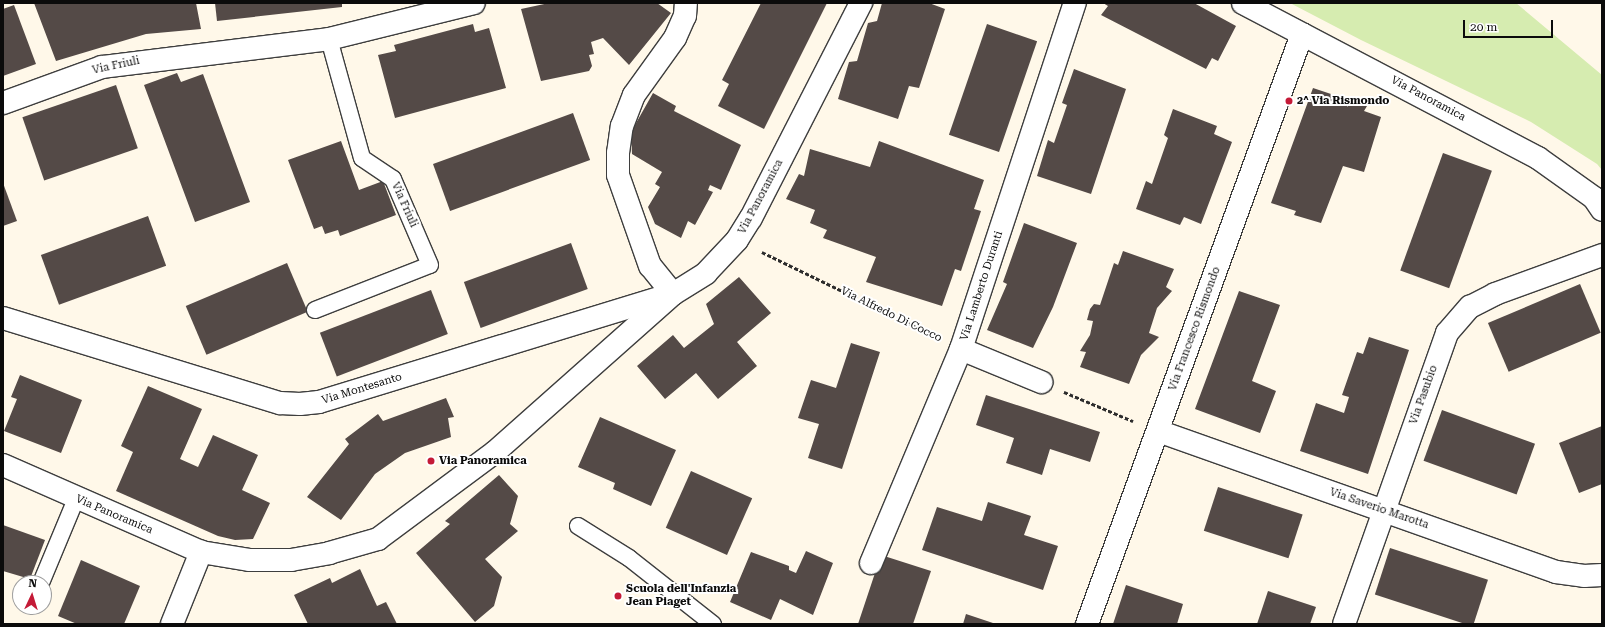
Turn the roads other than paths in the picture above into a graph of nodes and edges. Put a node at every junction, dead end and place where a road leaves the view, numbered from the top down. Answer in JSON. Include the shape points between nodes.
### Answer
{"nodes":[{"id":1,"x":474,"y":3,"type":"edge"},
{"id":2,"x":686,"y":3,"type":"edge"},
{"id":3,"x":861,"y":3,"type":"edge"},
{"id":4,"x":1076,"y":3,"type":"edge"},
{"id":5,"x":1243,"y":3,"type":"edge"},
{"id":6,"x":1302,"y":34,"type":"junction"},
{"id":7,"x":330,"y":39,"type":"junction"},
{"id":8,"x":3,"y":103,"type":"edge"},
{"id":9,"x":1602,"y":210,"type":"edge"},
{"id":10,"x":1602,"y":255,"type":"edge"},
{"id":11,"x":673,"y":294,"type":"junction"},
{"id":12,"x":315,"y":310,"type":"dead end"},
{"id":13,"x":3,"y":318,"type":"edge"},
{"id":14,"x":961,"y":349,"type":"junction"},
{"id":15,"x":1041,"y":382,"type":"road end"},
{"id":16,"x":1158,"y":431,"type":"junction"},
{"id":17,"x":3,"y":466,"type":"edge"},
{"id":18,"x":76,"y":499,"type":"junction"},
{"id":19,"x":1382,"y":510,"type":"junction"},
{"id":20,"x":578,"y":526,"type":"dead end"},
{"id":21,"x":201,"y":552,"type":"junction"},
{"id":22,"x":871,"y":563,"type":"dead end"},
{"id":23,"x":43,"y":575,"type":"edge"},
{"id":24,"x":1602,"y":576,"type":"edge"},
{"id":25,"x":172,"y":624,"type":"edge"},
{"id":26,"x":713,"y":624,"type":"edge"},
{"id":27,"x":1087,"y":624,"type":"edge"},
{"id":28,"x":1344,"y":624,"type":"edge"}],
"edges":[{"from":1,"to":7,"type":"street","name":"Via Friuli"},
{"from":2,"to":11,"type":"street","via":[[685,16],[675,38],[634,95],[622,126],[618,153],[618,175],[650,266]]},
{"from":3,"to":11,"type":"street","name":"Via Panoramica","via":[[751,218],[737,240],[706,273]]},
{"from":4,"to":14,"type":"street","name":"Via Lamberto Duranti"},
{"from":5,"to":6,"type":"street","name":"Via Panoramica"},
{"from":6,"to":9,"type":"street","name":"Via Panoramica","via":[[1538,158],[1594,198]]},
{"from":6,"to":16,"type":"street","name":"Via Francesco Rismondo"},
{"from":7,"to":8,"type":"street","name":"Via Friuli","via":[[102,67]]},
{"from":7,"to":12,"type":"lane","name":"Via Friuli","via":[[362,158],[393,179],[430,265]]},
{"from":10,"to":19,"type":"street","name":"Via Pasubio","via":[[1495,294],[1470,307],[1447,333]]},
{"from":11,"to":13,"type":"street","name":"Via Montesanto","via":[[319,402],[300,404],[280,403]]},
{"from":11,"to":21,"type":"street","name":"Via Panoramica","via":[[495,452],[378,539],[329,553],[290,560],[250,560]]},
{"from":14,"to":15,"type":"street"},
{"from":14,"to":22,"type":"street","name":"Via Lamberto Duranti"},
{"from":16,"to":19,"type":"street","name":"Via Saverio Marotta"},
{"from":16,"to":27,"type":"street","name":"Via Francesco Rismondo"},
{"from":17,"to":18,"type":"street","name":"Via Panoramica"},
{"from":18,"to":21,"type":"street","name":"Via Panoramica"},
{"from":18,"to":23,"type":"lane"},
{"from":19,"to":24,"type":"street","name":"Via Saverio Marotta","via":[[1556,572]]},
{"from":19,"to":28,"type":"street","name":"Via Pasubio"},
{"from":20,"to":26,"type":"lane","via":[[629,558]]},
{"from":21,"to":25,"type":"street"}]}
